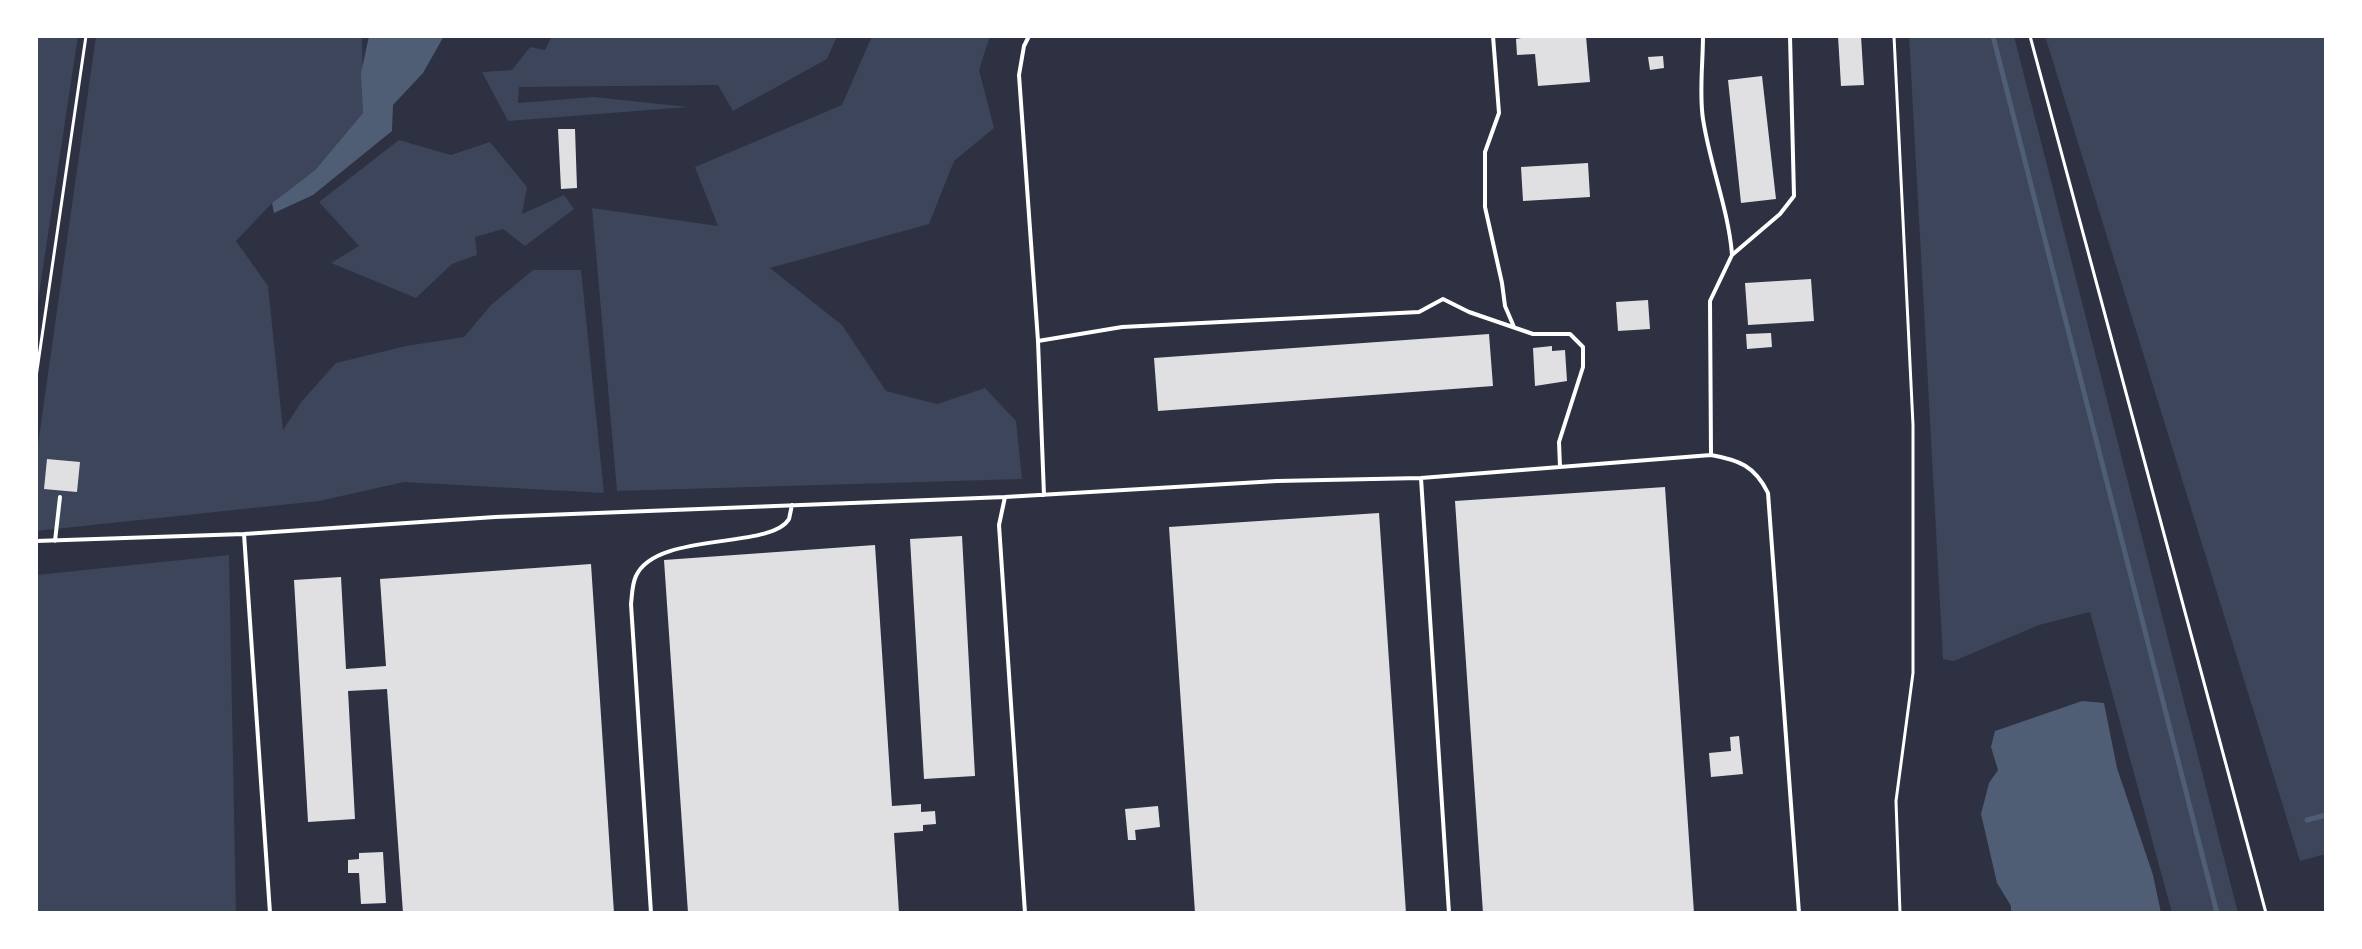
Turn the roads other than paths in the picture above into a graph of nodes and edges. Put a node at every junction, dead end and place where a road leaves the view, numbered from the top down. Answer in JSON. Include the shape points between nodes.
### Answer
{"nodes":[{"id":1,"x":1029,"y":36,"type":"edge"},
{"id":2,"x":1493,"y":36,"type":"edge"},
{"id":3,"x":1703,"y":36,"type":"edge"},
{"id":4,"x":1791,"y":36,"type":"edge"},
{"id":5,"x":1732,"y":255,"type":"junction"},
{"id":6,"x":1514,"y":328,"type":"junction"},
{"id":7,"x":1038,"y":341,"type":"junction"},
{"id":8,"x":1711,"y":455,"type":"junction"},
{"id":9,"x":1560,"y":467,"type":"junction"},
{"id":10,"x":1421,"y":478,"type":"junction"},
{"id":11,"x":1044,"y":495,"type":"junction"},
{"id":12,"x":60,"y":497,"type":"dead end"},
{"id":13,"x":1005,"y":497,"type":"junction"},
{"id":14,"x":792,"y":505,"type":"junction"},
{"id":15,"x":244,"y":534,"type":"junction"},
{"id":16,"x":36,"y":541,"type":"edge"},
{"id":17,"x":55,"y":541,"type":"junction"},
{"id":18,"x":270,"y":913,"type":"edge"},
{"id":19,"x":651,"y":913,"type":"edge"},
{"id":20,"x":1025,"y":913,"type":"edge"},
{"id":21,"x":1449,"y":913,"type":"edge"},
{"id":22,"x":1799,"y":913,"type":"edge"}],
"edges":[{"from":1,"to":7,"type":"lane","via":[[1019,75]]},
{"from":2,"to":6,"type":"lane","via":[[1499,113],[1485,152],[1485,207],[1505,306]]},
{"from":3,"to":5,"type":"lane","via":[[1702,117],[1729,220]]},
{"from":4,"to":5,"type":"lane","via":[[1794,196],[1780,214]]},
{"from":5,"to":8,"type":"lane","via":[[1710,302]]},
{"from":6,"to":7,"type":"lane","via":[[1443,299],[1419,312],[1122,327]]},
{"from":6,"to":9,"type":"lane","via":[[1533,334],[1570,334],[1583,347],[1583,367],[1559,442]]},
{"from":7,"to":11,"type":"lane"},
{"from":8,"to":9,"type":"lane"},
{"from":8,"to":22,"type":"lane","via":[[1735,459],[1760,476],[1768,493]]},
{"from":9,"to":10,"type":"lane"},
{"from":10,"to":11,"type":"lane","via":[[1277,481]]},
{"from":10,"to":21,"type":"lane"},
{"from":11,"to":13,"type":"lane"},
{"from":12,"to":17,"type":"lane"},
{"from":13,"to":14,"type":"lane"},
{"from":13,"to":20,"type":"lane","via":[[999,525]]},
{"from":14,"to":15,"type":"lane","via":[[495,517]]},
{"from":14,"to":19,"type":"lane","via":[[788,519],[774,531],[672,550],[651,561],[636,576],[631,604]]},
{"from":15,"to":17,"type":"lane"},
{"from":15,"to":18,"type":"lane"},
{"from":16,"to":17,"type":"lane"}]}
